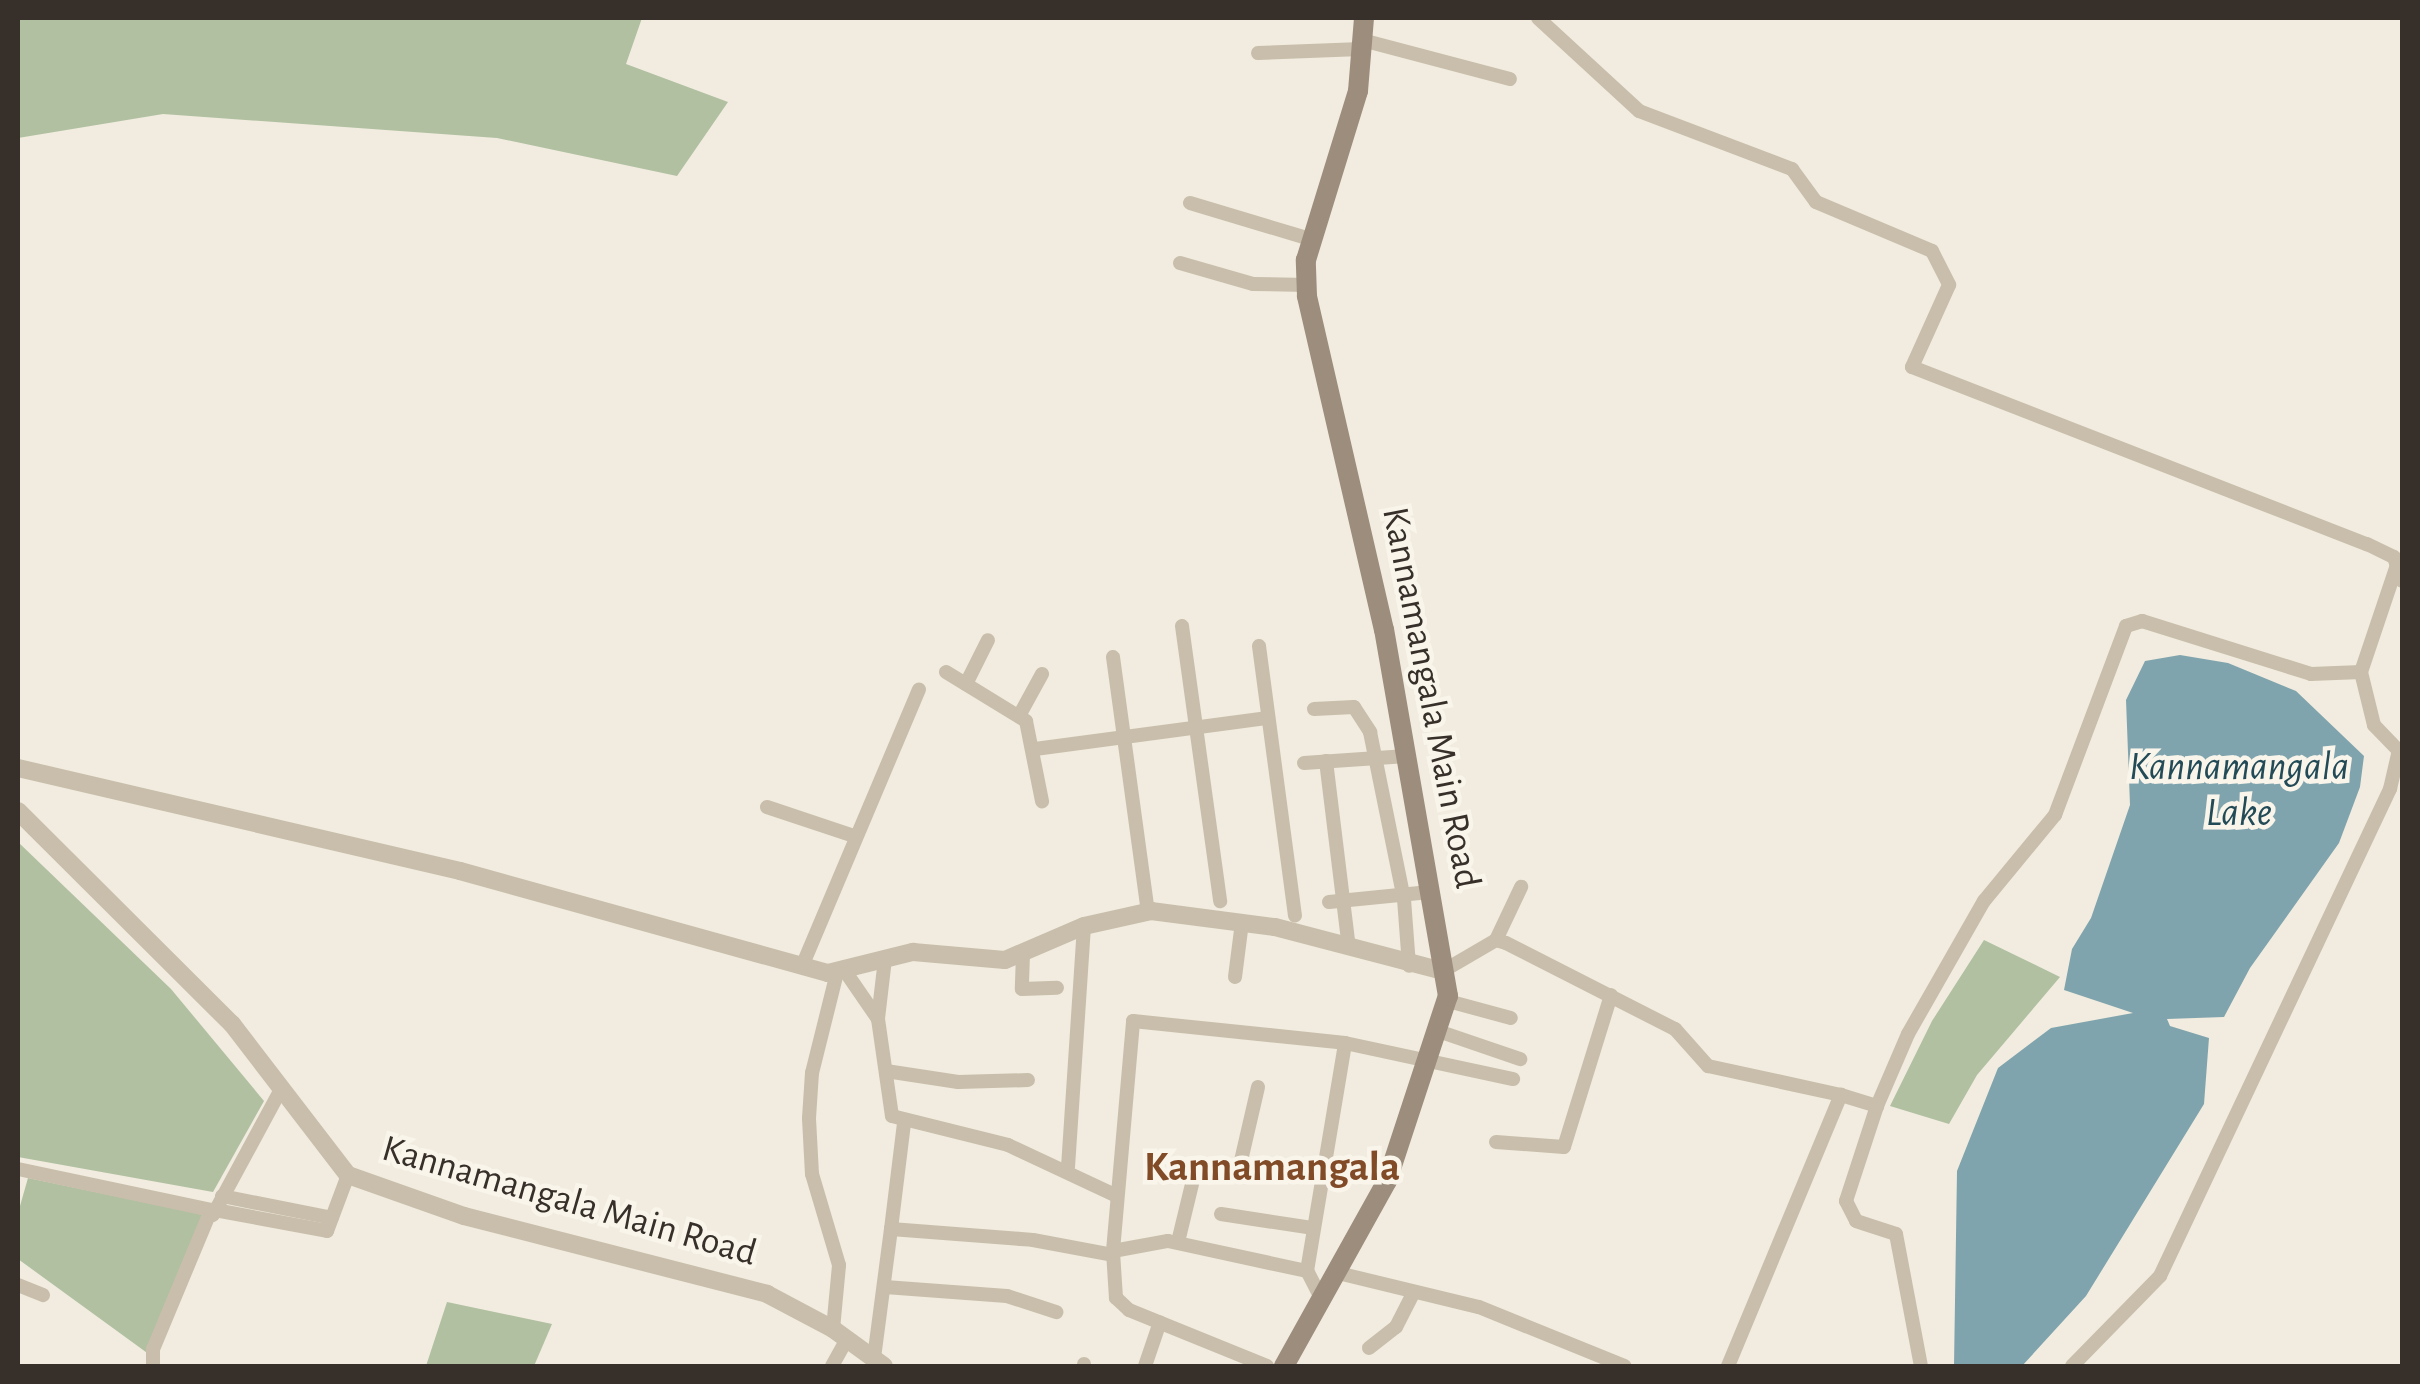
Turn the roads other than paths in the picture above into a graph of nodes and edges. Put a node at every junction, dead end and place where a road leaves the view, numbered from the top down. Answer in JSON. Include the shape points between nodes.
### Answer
{"nodes":[{"id":1,"x":1364,"y":18,"type":"edge"},
{"id":2,"x":1538,"y":18,"type":"edge"},
{"id":3,"x":1362,"y":44,"type":"junction"},
{"id":4,"x":1258,"y":53,"type":"dead end"},
{"id":5,"x":1510,"y":79,"type":"dead end"},
{"id":6,"x":1190,"y":203,"type":"dead end"},
{"id":7,"x":1313,"y":240,"type":"junction"},
{"id":8,"x":1180,"y":263,"type":"dead end"},
{"id":9,"x":1307,"y":285,"type":"junction"},
{"id":10,"x":2399,"y":574,"type":"edge"},
{"id":11,"x":1182,"y":626,"type":"dead end"},
{"id":12,"x":988,"y":640,"type":"dead end"},
{"id":13,"x":1259,"y":646,"type":"dead end"},
{"id":14,"x":1113,"y":657,"type":"dead end"},
{"id":15,"x":946,"y":672,"type":"dead end"},
{"id":16,"x":2362,"y":672,"type":"junction"},
{"id":17,"x":1042,"y":674,"type":"dead end"},
{"id":18,"x":966,"y":684,"type":"junction"},
{"id":19,"x":918,"y":690,"type":"dead end"},
{"id":20,"x":1314,"y":709,"type":"dead end"},
{"id":21,"x":1018,"y":716,"type":"junction"},
{"id":22,"x":1268,"y":718,"type":"junction"},
{"id":23,"x":1196,"y":728,"type":"junction"},
{"id":24,"x":1124,"y":738,"type":"junction"},
{"id":25,"x":1035,"y":750,"type":"junction"},
{"id":26,"x":2401,"y":752,"type":"edge"},
{"id":27,"x":1407,"y":756,"type":"junction"},
{"id":28,"x":1326,"y":760,"type":"junction"},
{"id":29,"x":1377,"y":760,"type":"junction"},
{"id":30,"x":1304,"y":763,"type":"dead end"},
{"id":31,"x":18,"y":768,"type":"edge"},
{"id":32,"x":1042,"y":802,"type":"dead end"},
{"id":33,"x":767,"y":807,"type":"dead end"},
{"id":34,"x":18,"y":811,"type":"edge"},
{"id":35,"x":854,"y":836,"type":"junction"},
{"id":36,"x":1521,"y":887,"type":"dead end"},
{"id":37,"x":1398,"y":892,"type":"junction"},
{"id":38,"x":1430,"y":892,"type":"junction"},
{"id":39,"x":1346,"y":900,"type":"junction"},
{"id":40,"x":1220,"y":902,"type":"dead end"},
{"id":41,"x":1328,"y":902,"type":"dead end"},
{"id":42,"x":1148,"y":912,"type":"junction"},
{"id":43,"x":1296,"y":916,"type":"dead end"},
{"id":44,"x":1242,"y":922,"type":"junction"},
{"id":45,"x":1084,"y":926,"type":"junction"},
{"id":46,"x":1496,"y":940,"type":"junction"},
{"id":47,"x":1348,"y":948,"type":"junction"},
{"id":48,"x":1023,"y":954,"type":"junction"},
{"id":49,"x":885,"y":959,"type":"junction"},
{"id":50,"x":803,"y":964,"type":"junction"},
{"id":51,"x":1409,"y":966,"type":"junction"},
{"id":52,"x":1443,"y":971,"type":"junction"},
{"id":53,"x":841,"y":972,"type":"junction"},
{"id":54,"x":1235,"y":977,"type":"dead end"},
{"id":55,"x":1058,"y":988,"type":"dead end"},
{"id":56,"x":1611,"y":995,"type":"junction"},
{"id":57,"x":1448,"y":1000,"type":"junction"},
{"id":58,"x":1511,"y":1018,"type":"dead end"},
{"id":59,"x":878,"y":1020,"type":"junction"},
{"id":60,"x":1438,"y":1031,"type":"junction"},
{"id":61,"x":1345,"y":1043,"type":"junction"},
{"id":62,"x":1424,"y":1058,"type":"junction"},
{"id":63,"x":1520,"y":1059,"type":"dead end"},
{"id":64,"x":886,"y":1071,"type":"junction"},
{"id":65,"x":1514,"y":1079,"type":"dead end"},
{"id":66,"x":1028,"y":1080,"type":"dead end"},
{"id":67,"x":1258,"y":1087,"type":"dead end"},
{"id":68,"x":280,"y":1088,"type":"junction"},
{"id":69,"x":1841,"y":1095,"type":"junction"},
{"id":70,"x":1877,"y":1106,"type":"junction"},
{"id":71,"x":904,"y":1122,"type":"junction"},
{"id":72,"x":1496,"y":1142,"type":"dead end"},
{"id":73,"x":1068,"y":1167,"type":"junction"},
{"id":74,"x":18,"y":1169,"type":"edge"},
{"id":75,"x":348,"y":1175,"type":"junction"},
{"id":76,"x":1117,"y":1196,"type":"junction"},
{"id":77,"x":217,"y":1207,"type":"junction"},
{"id":78,"x":1221,"y":1214,"type":"dead end"},
{"id":79,"x":1312,"y":1228,"type":"junction"},
{"id":80,"x":891,"y":1229,"type":"junction"},
{"id":81,"x":1178,"y":1242,"type":"junction"},
{"id":82,"x":1113,"y":1253,"type":"junction"},
{"id":83,"x":1307,"y":1270,"type":"junction"},
{"id":84,"x":1338,"y":1274,"type":"junction"},
{"id":85,"x":18,"y":1286,"type":"edge"},
{"id":86,"x":884,"y":1287,"type":"junction"},
{"id":87,"x":1414,"y":1292,"type":"junction"},
{"id":88,"x":43,"y":1295,"type":"dead end"},
{"id":89,"x":1321,"y":1298,"type":"junction"},
{"id":90,"x":1056,"y":1312,"type":"dead end"},
{"id":91,"x":1160,"y":1322,"type":"junction"},
{"id":92,"x":840,"y":1334,"type":"junction"},
{"id":93,"x":1368,"y":1348,"type":"dead end"},
{"id":94,"x":879,"y":1362,"type":"edge"},
{"id":95,"x":153,"y":1366,"type":"edge"},
{"id":96,"x":832,"y":1366,"type":"edge"},
{"id":97,"x":1145,"y":1366,"type":"edge"},
{"id":98,"x":1267,"y":1366,"type":"edge"},
{"id":99,"x":1284,"y":1366,"type":"edge"},
{"id":100,"x":1624,"y":1366,"type":"edge"},
{"id":101,"x":1728,"y":1366,"type":"edge"},
{"id":102,"x":1921,"y":1366,"type":"edge"},
{"id":103,"x":2072,"y":1366,"type":"edge"}],
"edges":[{"from":1,"to":3,"type":"main road","name":"Kannamangala Main Road"},
{"from":2,"to":10,"type":"street","via":[[1638,111],[1792,168],[1816,202],[1932,251],[1949,284],[1912,367],[2367,544],[2394,557]]},
{"from":3,"to":4,"type":"street"},
{"from":3,"to":5,"type":"street"},
{"from":3,"to":7,"type":"main road","name":"Kannamangala Main Road","via":[[1358,91]]},
{"from":6,"to":7,"type":"street"},
{"from":7,"to":9,"type":"main road","name":"Kannamangala Main Road"},
{"from":8,"to":9,"type":"street","via":[[1253,284]]},
{"from":9,"to":27,"type":"main road","name":"Kannamangala Main Road","via":[[1347,449]]},
{"from":10,"to":16,"type":"street"},
{"from":11,"to":23,"type":"street"},
{"from":12,"to":18,"type":"street"},
{"from":13,"to":22,"type":"street"},
{"from":14,"to":24,"type":"street"},
{"from":15,"to":18,"type":"street"},
{"from":16,"to":26,"type":"street","via":[[2374,725]]},
{"from":16,"to":70,"type":"street","via":[[2311,674],[2142,621],[2126,626],[2055,815],[1984,901],[1908,1034]]},
{"from":17,"to":21,"type":"street"},
{"from":18,"to":21,"type":"street"},
{"from":19,"to":35,"type":"street"},
{"from":20,"to":29,"type":"street","via":[[1354,707]]},
{"from":21,"to":25,"type":"street"},
{"from":22,"to":23,"type":"street"},
{"from":22,"to":43,"type":"street"},
{"from":23,"to":24,"type":"street"},
{"from":23,"to":40,"type":"street"},
{"from":24,"to":25,"type":"street"},
{"from":24,"to":42,"type":"street"},
{"from":25,"to":32,"type":"street"},
{"from":26,"to":103,"type":"street","via":[[2390,789],[2160,1276]]},
{"from":27,"to":29,"type":"street"},
{"from":27,"to":38,"type":"main road","name":"Kannamangala Main Road"},
{"from":28,"to":29,"type":"street"},
{"from":28,"to":30,"type":"street"},
{"from":28,"to":39,"type":"street"},
{"from":29,"to":37,"type":"street"},
{"from":31,"to":50,"type":"street","via":[[460,871]]},
{"from":33,"to":35,"type":"street"},
{"from":34,"to":68,"type":"street","name":"Kannamangala Main Road","via":[[207,996]]},
{"from":35,"to":50,"type":"street"},
{"from":36,"to":46,"type":"street"},
{"from":37,"to":38,"type":"street"},
{"from":37,"to":39,"type":"street"},
{"from":37,"to":51,"type":"street"},
{"from":38,"to":52,"type":"main road","name":"Kannamangala Main Road"},
{"from":39,"to":41,"type":"street"},
{"from":39,"to":47,"type":"street"},
{"from":42,"to":44,"type":"street"},
{"from":42,"to":45,"type":"street"},
{"from":44,"to":47,"type":"street"},
{"from":44,"to":54,"type":"street"},
{"from":45,"to":48,"type":"street"},
{"from":45,"to":73,"type":"street"},
{"from":46,"to":52,"type":"street"},
{"from":46,"to":56,"type":"street"},
{"from":47,"to":51,"type":"street"},
{"from":48,"to":49,"type":"street","via":[[1005,960],[913,952]]},
{"from":48,"to":55,"type":"street","via":[[1022,989]]},
{"from":49,"to":53,"type":"street"},
{"from":49,"to":59,"type":"street"},
{"from":50,"to":53,"type":"street"},
{"from":51,"to":52,"type":"street"},
{"from":52,"to":57,"type":"main road","name":"Kannamangala Main Road"},
{"from":53,"to":59,"type":"street"},
{"from":53,"to":92,"type":"street","via":[[812,1073],[809,1118],[812,1174],[839,1265]]},
{"from":56,"to":69,"type":"street","via":[[1675,1029],[1708,1066]]},
{"from":56,"to":72,"type":"street","via":[[1564,1147]]},
{"from":57,"to":58,"type":"street"},
{"from":57,"to":60,"type":"main road","name":"Kannamangala Main Road"},
{"from":59,"to":64,"type":"street"},
{"from":60,"to":62,"type":"main road","name":"Kannamangala Main Road"},
{"from":60,"to":63,"type":"street"},
{"from":61,"to":62,"type":"street"},
{"from":61,"to":76,"type":"street","via":[[1133,1021]]},
{"from":61,"to":79,"type":"street"},
{"from":62,"to":65,"type":"street"},
{"from":62,"to":84,"type":"main road","name":"Kannamangala Main Road","via":[[1386,1181]]},
{"from":64,"to":66,"type":"street","via":[[958,1082]]},
{"from":64,"to":71,"type":"street","via":[[889,1111]]},
{"from":67,"to":81,"type":"street","via":[[1240,1165],[1194,1176]]},
{"from":68,"to":75,"type":"street","name":"Kannamangala Main Road"},
{"from":68,"to":77,"type":"street"},
{"from":69,"to":70,"type":"street"},
{"from":69,"to":101,"type":"street"},
{"from":70,"to":102,"type":"street","via":[[1846,1201],[1856,1221],[1896,1234]]},
{"from":71,"to":73,"type":"street","via":[[1008,1144]]},
{"from":71,"to":80,"type":"street"},
{"from":73,"to":76,"type":"street"},
{"from":74,"to":77,"type":"street"},
{"from":75,"to":77,"type":"street","via":[[325,1232]]},
{"from":75,"to":92,"type":"street","name":"Kannamangala Main Road","via":[[464,1216],[767,1294]]},
{"from":76,"to":82,"type":"street"},
{"from":77,"to":95,"type":"street","via":[[156,1342]]},
{"from":78,"to":79,"type":"street"},
{"from":79,"to":83,"type":"street"},
{"from":80,"to":82,"type":"street"},
{"from":80,"to":86,"type":"street"},
{"from":81,"to":82,"type":"street"},
{"from":81,"to":83,"type":"street"},
{"from":82,"to":91,"type":"street","via":[[1120,1304]]},
{"from":83,"to":89,"type":"street"},
{"from":84,"to":87,"type":"street"},
{"from":84,"to":89,"type":"main road","name":"Kannamangala Main Road"},
{"from":85,"to":88,"type":"street"},
{"from":86,"to":90,"type":"street","via":[[1007,1296]]},
{"from":86,"to":94,"type":"street"},
{"from":87,"to":93,"type":"street","via":[[1396,1327]]},
{"from":87,"to":100,"type":"street","via":[[1479,1308]]},
{"from":89,"to":99,"type":"main road","name":"Kannamangala Main Road"},
{"from":91,"to":97,"type":"street"},
{"from":91,"to":98,"type":"street"},
{"from":92,"to":94,"type":"street","name":"Kannamangala Main Road"},
{"from":92,"to":96,"type":"street"}]}
